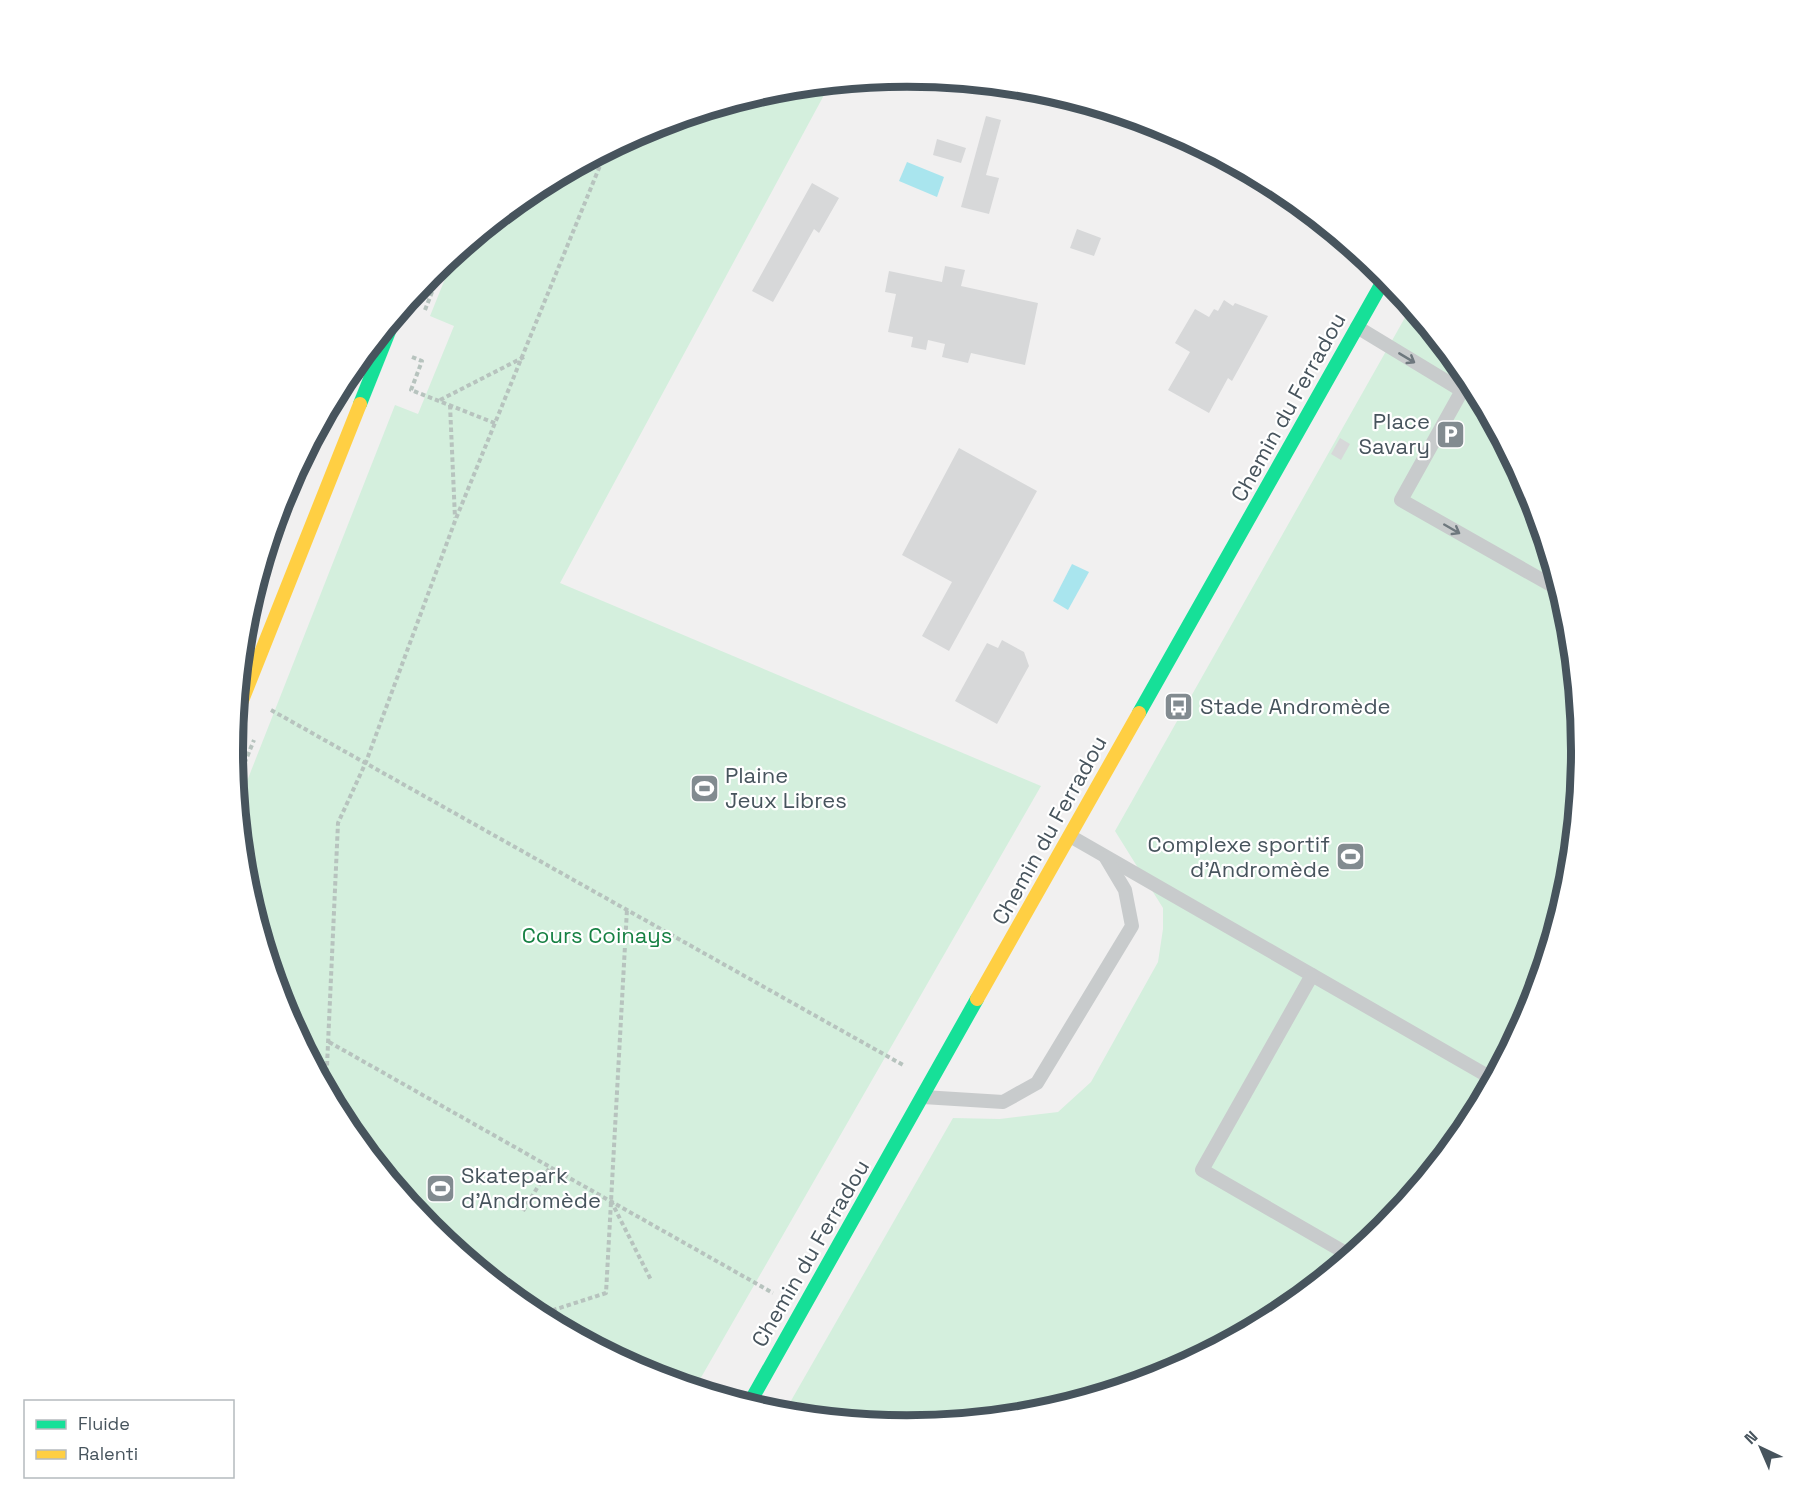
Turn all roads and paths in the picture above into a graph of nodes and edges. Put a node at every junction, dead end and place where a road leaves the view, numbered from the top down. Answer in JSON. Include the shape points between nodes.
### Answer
{"nodes":[{"id":1,"x":602,"y":162,"type":"edge"},
{"id":2,"x":435,"y":284,"type":"edge"},
{"id":3,"x":1381,"y":285,"type":"edge"},
{"id":4,"x":423,"y":315,"type":"dead end"},
{"id":5,"x":1357,"y":327,"type":"junction"},
{"id":6,"x":385,"y":342,"type":"edge"},
{"id":7,"x":524,"y":356,"type":"junction"},
{"id":8,"x":414,"y":358,"type":"dead end"},
{"id":9,"x":1463,"y":387,"type":"edge"},
{"id":10,"x":1461,"y":390,"type":"junction"},
{"id":11,"x":439,"y":401,"type":"junction"},
{"id":12,"x":450,"y":405,"type":"junction"},
{"id":13,"x":497,"y":424,"type":"junction"},
{"id":14,"x":455,"y":521,"type":"junction"},
{"id":15,"x":1550,"y":585,"type":"edge"},
{"id":16,"x":247,"y":687,"type":"edge"},
{"id":17,"x":246,"y":695,"type":"edge"},
{"id":18,"x":366,"y":762,"type":"junction"},
{"id":19,"x":1070,"y":836,"type":"junction"},
{"id":20,"x":1106,"y":857,"type":"junction"},
{"id":21,"x":627,"y":909,"type":"junction"},
{"id":22,"x":1312,"y":975,"type":"junction"},
{"id":23,"x":329,"y":1042,"type":"junction"},
{"id":24,"x":327,"y":1073,"type":"edge"},
{"id":25,"x":1487,"y":1076,"type":"edge"},
{"id":26,"x":933,"y":1080,"type":"junction"},
{"id":27,"x":923,"y":1097,"type":"junction"},
{"id":28,"x":550,"y":1167,"type":"junction"},
{"id":29,"x":611,"y":1201,"type":"junction"},
{"id":30,"x":523,"y":1211,"type":"dead end"},
{"id":31,"x":1343,"y":1252,"type":"edge"},
{"id":32,"x":651,"y":1280,"type":"dead end"},
{"id":33,"x":774,"y":1293,"type":"dead end"},
{"id":34,"x":550,"y":1310,"type":"edge"},
{"id":35,"x":753,"y":1396,"type":"edge"}],
"edges":[{"from":1,"to":7,"type":"path"},
{"from":2,"to":4,"type":"path"},
{"from":3,"to":5,"type":"street","name":"Chemin du Ferradou"},
{"from":5,"to":10,"type":"lane","one_way":true},
{"from":5,"to":19,"type":"street","name":"Chemin du Ferradou"},
{"from":6,"to":16,"type":"street"},
{"from":7,"to":11,"type":"path"},
{"from":7,"to":13,"type":"path"},
{"from":8,"to":11,"type":"path","via":[[422,361],[411,390]]},
{"from":9,"to":10,"type":"lane"},
{"from":10,"to":15,"type":"lane","one_way":true,"via":[[1401,500]]},
{"from":11,"to":12,"type":"path"},
{"from":12,"to":13,"type":"path"},
{"from":12,"to":14,"type":"path"},
{"from":13,"to":14,"type":"path"},
{"from":14,"to":18,"type":"path"},
{"from":17,"to":18,"type":"path"},
{"from":18,"to":21,"type":"path"},
{"from":18,"to":23,"type":"path","via":[[338,823]]},
{"from":19,"to":20,"type":"lane"},
{"from":19,"to":26,"type":"street","name":"Chemin du Ferradou"},
{"from":20,"to":22,"type":"lane"},
{"from":20,"to":27,"type":"lane","via":[[1125,890],[1132,926],[1037,1083],[1003,1102]]},
{"from":21,"to":26,"type":"path"},
{"from":21,"to":29,"type":"path"},
{"from":22,"to":25,"type":"lane"},
{"from":22,"to":31,"type":"lane","via":[[1202,1170]]},
{"from":23,"to":24,"type":"path"},
{"from":23,"to":28,"type":"path"},
{"from":26,"to":27,"type":"street","name":"Chemin du Ferradou"},
{"from":27,"to":35,"type":"street","name":"Chemin du Ferradou"},
{"from":28,"to":29,"type":"path"},
{"from":28,"to":30,"type":"path"},
{"from":29,"to":32,"type":"path"},
{"from":29,"to":33,"type":"path"},
{"from":29,"to":34,"type":"path","via":[[606,1293]]}]}
